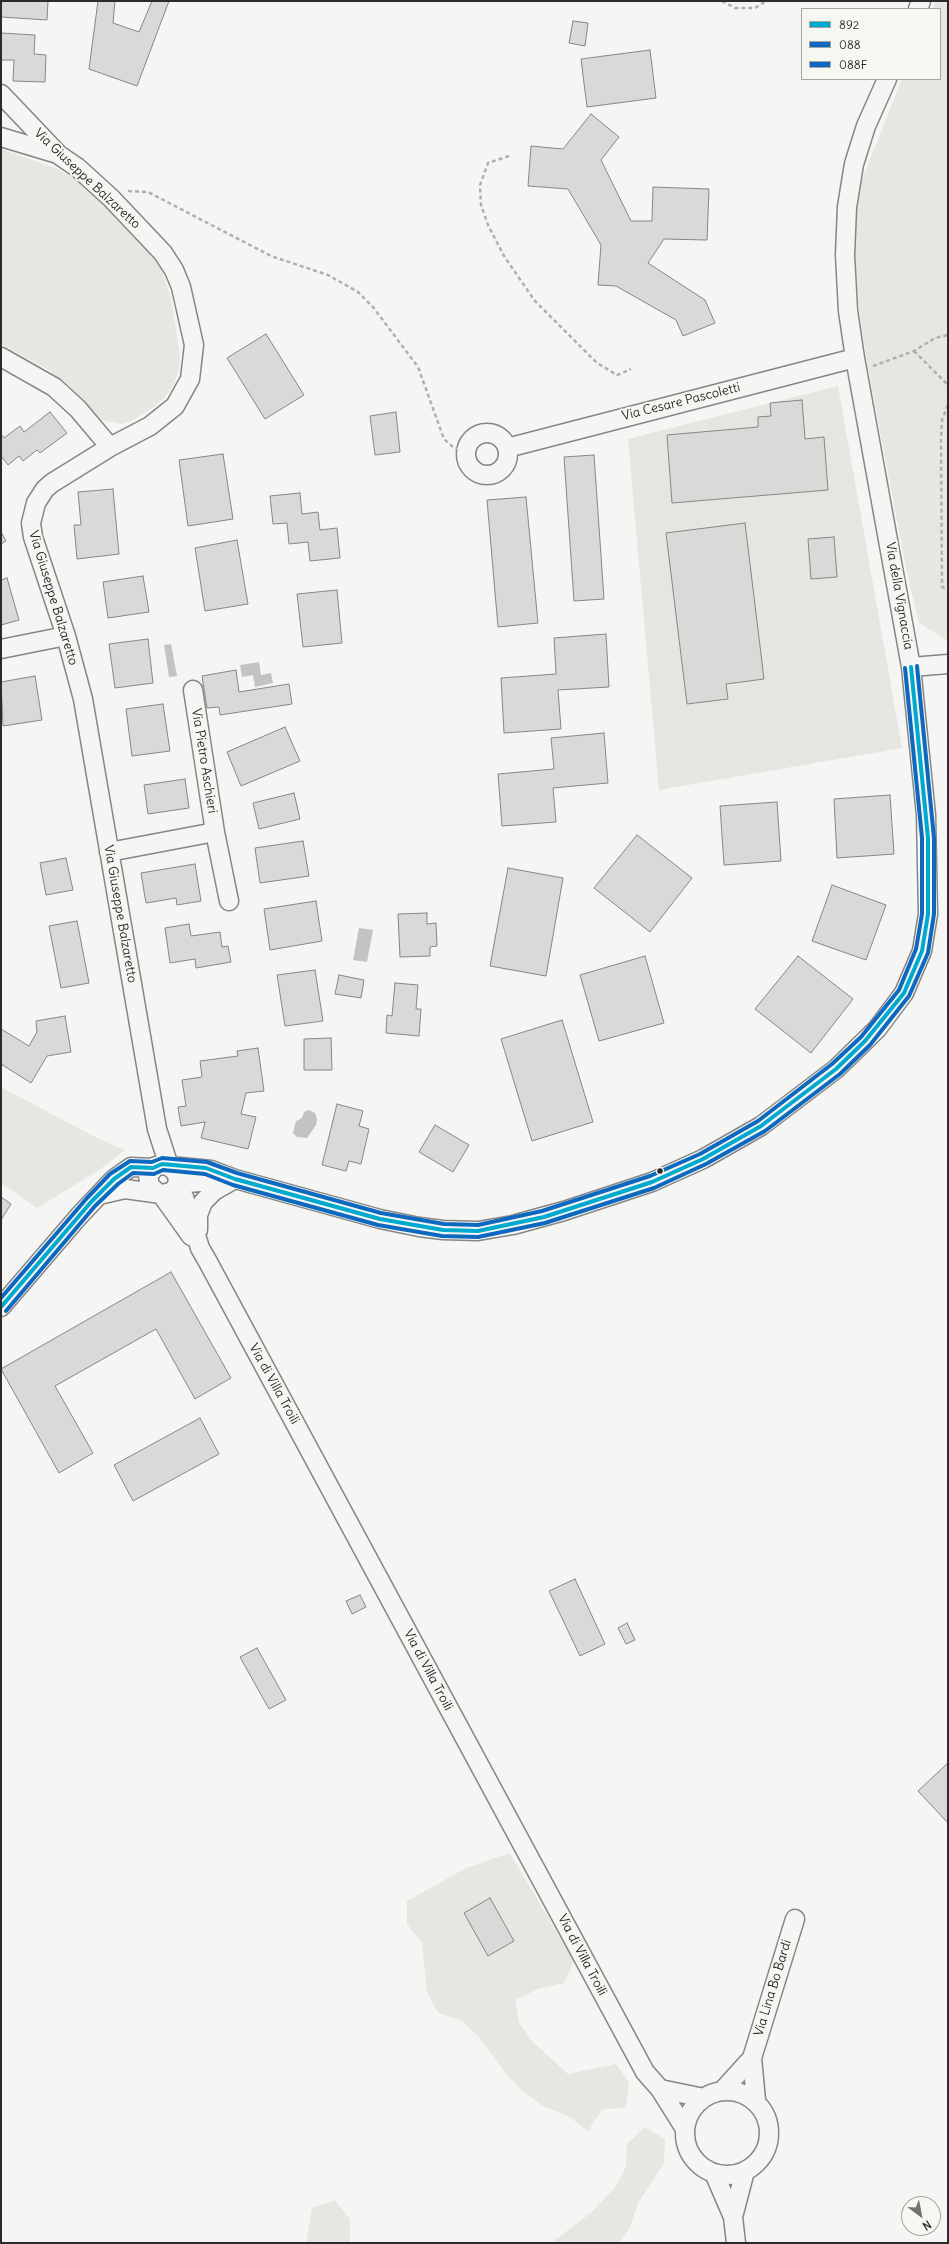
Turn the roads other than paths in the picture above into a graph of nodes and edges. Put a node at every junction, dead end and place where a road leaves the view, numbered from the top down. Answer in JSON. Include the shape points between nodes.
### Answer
{"nodes":[{"id":1,"x":887,"y":80,"type":"edge"},
{"id":2,"x":1,"y":94,"type":"edge"},
{"id":3,"x":1,"y":136,"type":"edge"},
{"id":4,"x":59,"y":155,"type":"junction"},
{"id":5,"x":1,"y":357,"type":"edge"},
{"id":6,"x":856,"y":358,"type":"junction"},
{"id":7,"x":110,"y":446,"type":"junction"},
{"id":8,"x":507,"y":448,"type":"junction"},
{"id":9,"x":66,"y":636,"type":"junction"},
{"id":10,"x":1,"y":649,"type":"edge"},
{"id":11,"x":948,"y":664,"type":"edge"},
{"id":12,"x":911,"y":667,"type":"junction"},
{"id":13,"x":193,"y":690,"type":"dead end"},
{"id":14,"x":215,"y":832,"type":"junction"},
{"id":15,"x":110,"y":852,"type":"junction"},
{"id":16,"x":228,"y":901,"type":"dead end"},
{"id":17,"x":162,"y":1167,"type":"junction"},
{"id":18,"x":235,"y":1179,"type":"junction"},
{"id":19,"x":177,"y":1185,"type":"junction"},
{"id":20,"x":99,"y":1194,"type":"junction"},
{"id":21,"x":159,"y":1194,"type":"junction"},
{"id":22,"x":200,"y":1248,"type":"junction"},
{"id":23,"x":1,"y":1307,"type":"edge"},
{"id":24,"x":795,"y":1919,"type":"dead end"},
{"id":25,"x":752,"y":2058,"type":"junction"},
{"id":26,"x":660,"y":2089,"type":"junction"},
{"id":27,"x":722,"y":2090,"type":"junction"},
{"id":28,"x":704,"y":2098,"type":"junction"},
{"id":29,"x":756,"y":2100,"type":"junction"},
{"id":30,"x":685,"y":2129,"type":"junction"},
{"id":31,"x":745,"y":2171,"type":"junction"},
{"id":32,"x":714,"y":2173,"type":"junction"},
{"id":33,"x":733,"y":2217,"type":"junction"},
{"id":34,"x":736,"y":2243,"type":"edge"}],
"edges":[{"from":1,"to":6,"type":"street","name":"Via della Vignaccia","via":[[858,148],[847,207],[845,270]]},
{"from":2,"to":4,"type":"street","name":"Via Giuseppe Balzaretto"},
{"from":3,"to":4,"type":"street"},
{"from":4,"to":7,"type":"street","name":"Via Giuseppe Balzaretto","via":[[78,168],[111,198],[157,247],[174,270],[187,311],[194,354],[190,379],[175,406],[150,426]]},
{"from":5,"to":7,"type":"street","via":[[54,387],[78,409]]},
{"from":6,"to":8,"type":"street","name":"Via Cesare Pascoletti"},
{"from":6,"to":12,"type":"street","name":"Via della Vignaccia"},
{"from":7,"to":9,"type":"street","name":"Via Giuseppe Balzaretto","via":[[52,483],[40,496],[32,511],[33,537]]},
{"from":8,"to":8,"type":"street","via":[[506,461],[492,474],[479,473],[473,469],[466,457],[466,450],[473,438],[485,433],[499,436]]},
{"from":9,"to":10,"type":"street"},
{"from":9,"to":15,"type":"street","name":"Via Giuseppe Balzaretto","via":[[87,716]]},
{"from":11,"to":12,"type":"street"},
{"from":12,"to":18,"type":"street","name":"Via della Vignaccia","via":[[928,838],[928,914],[922,951],[904,993],[877,1029],[836,1070],[814,1087],[761,1126],[679,1170],[628,1191],[503,1228],[459,1231],[405,1225]]},
{"from":13,"to":14,"type":"street","name":"Via Pietro Aschieri"},
{"from":14,"to":15,"type":"street","name":"Via Pietro Aschieri"},
{"from":14,"to":16,"type":"street","name":"Via Pietro Aschieri"},
{"from":15,"to":17,"type":"street","name":"Via Giuseppe Balzaretto"},
{"from":17,"to":18,"type":"street","name":"Via della Vignaccia","via":[[206,1168]]},
{"from":17,"to":19,"type":"street","via":[[176,1174]]},
{"from":17,"to":20,"type":"street","name":"Via della Vignaccia","via":[[131,1167]]},
{"from":17,"to":21,"type":"street","via":[[148,1176],[151,1188]]},
{"from":18,"to":19,"type":"street","name":"Via della Vignaccia"},
{"from":18,"to":22,"type":"street","via":[[214,1191],[200,1209],[197,1220]]},
{"from":19,"to":21,"type":"street","via":[[171,1192]]},
{"from":19,"to":22,"type":"street","name":"Via di Villa Troili","via":[[185,1201]]},
{"from":20,"to":21,"type":"street","via":[[125,1189]]},
{"from":20,"to":23,"type":"street","name":"Via della Vignaccia"},
{"from":21,"to":22,"type":"street","name":"Via di Villa Troili"},
{"from":22,"to":26,"type":"street","name":"Via di Villa Troili","via":[[645,2072]]},
{"from":24,"to":25,"type":"street","name":"Via Lina Bo Bardi"},
{"from":25,"to":27,"type":"street","name":"Via Lina Bo Bardi"},
{"from":25,"to":29,"type":"street","name":"Via Lina Bo Bardi"},
{"from":26,"to":28,"type":"street"},
{"from":26,"to":30,"type":"street","name":"Via di Villa Troili"},
{"from":27,"to":28,"type":"street"},
{"from":27,"to":29,"type":"street","via":[[742,2093]]},
{"from":28,"to":30,"type":"street","via":[[693,2109]]},
{"from":29,"to":31,"type":"street","via":[[769,2124],[769,2141],[760,2158]]},
{"from":30,"to":32,"type":"street","name":"Via di Villa Troili","via":[[688,2149],[692,2156],[700,2166]]},
{"from":31,"to":32,"type":"street"},
{"from":31,"to":33,"type":"street"},
{"from":32,"to":33,"type":"street"},
{"from":33,"to":34,"type":"street"}]}
